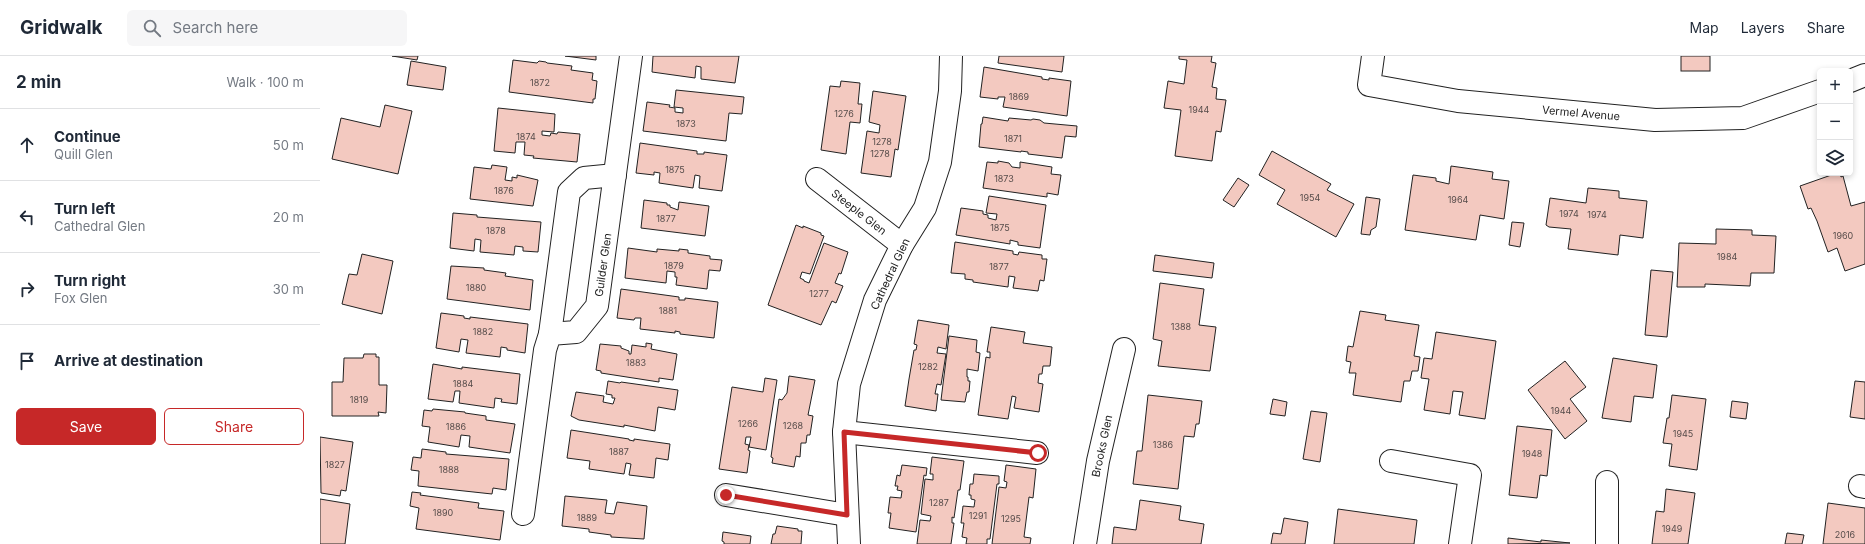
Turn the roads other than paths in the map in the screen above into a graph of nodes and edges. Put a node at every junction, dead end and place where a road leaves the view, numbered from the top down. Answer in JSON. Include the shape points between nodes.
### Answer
{"nodes":[{"id":1,"x":631,"y":56,"type":"edge"},
{"id":2,"x":951,"y":56,"type":"edge"},
{"id":3,"x":1373,"y":56,"type":"edge"},
{"id":4,"x":1865,"y":75,"type":"edge"},
{"id":5,"x":1853,"y":80,"type":"edge"},
{"id":6,"x":1817,"y":92,"type":"edge"},
{"id":7,"x":615,"y":175,"type":"junction"},
{"id":8,"x":817,"y":179,"type":"dead end"},
{"id":9,"x":902,"y":245,"type":"junction"},
{"id":10,"x":550,"y":334,"type":"junction"},
{"id":11,"x":1124,"y":349,"type":"dead end"},
{"id":12,"x":844,"y":432,"type":"junction"},
{"id":13,"x":1038,"y":453,"type":"dead end"},
{"id":14,"x":1391,"y":461,"type":"dead end"},
{"id":15,"x":1607,"y":482,"type":"dead end"},
{"id":16,"x":726,"y":495,"type":"dead end"},
{"id":17,"x":523,"y":514,"type":"dead end"},
{"id":18,"x":847,"y":515,"type":"junction"},
{"id":19,"x":849,"y":544,"type":"edge"},
{"id":20,"x":1085,"y":544,"type":"edge"},
{"id":21,"x":1460,"y":544,"type":"edge"},
{"id":22,"x":1607,"y":544,"type":"edge"}],
"edges":[{"from":1,"to":7,"type":"street","name":"Guilder Glen"},
{"from":2,"to":9,"type":"street","name":"Cathedral Glen","via":[[950,91],[940,162],[925,208]]},
{"from":3,"to":6,"type":"street","name":"Vermel Avenue","via":[[1369,85],[1458,101],[1655,120],[1743,118]]},
{"from":4,"to":5,"type":"street"},
{"from":7,"to":10,"type":"street","name":"Guilder Glen","via":[[597,306],[576,332]]},
{"from":7,"to":10,"type":"street","via":[[584,178],[569,192]]},
{"from":8,"to":9,"type":"street","name":"Steeple Glen"},
{"from":9,"to":12,"type":"street","name":"Cathedral Glen","via":[[875,300],[849,384]]},
{"from":10,"to":17,"type":"street","via":[[545,350]]},
{"from":11,"to":20,"type":"street","name":"Brooks Glen","via":[[1098,461]]},
{"from":12,"to":13,"type":"street"},
{"from":12,"to":18,"type":"street","name":"Cathedral Glen"},
{"from":14,"to":21,"type":"street","via":[[1470,476]]},
{"from":15,"to":22,"type":"street"},
{"from":16,"to":18,"type":"street"},
{"from":18,"to":19,"type":"street","name":"Cathedral Glen"}]}
